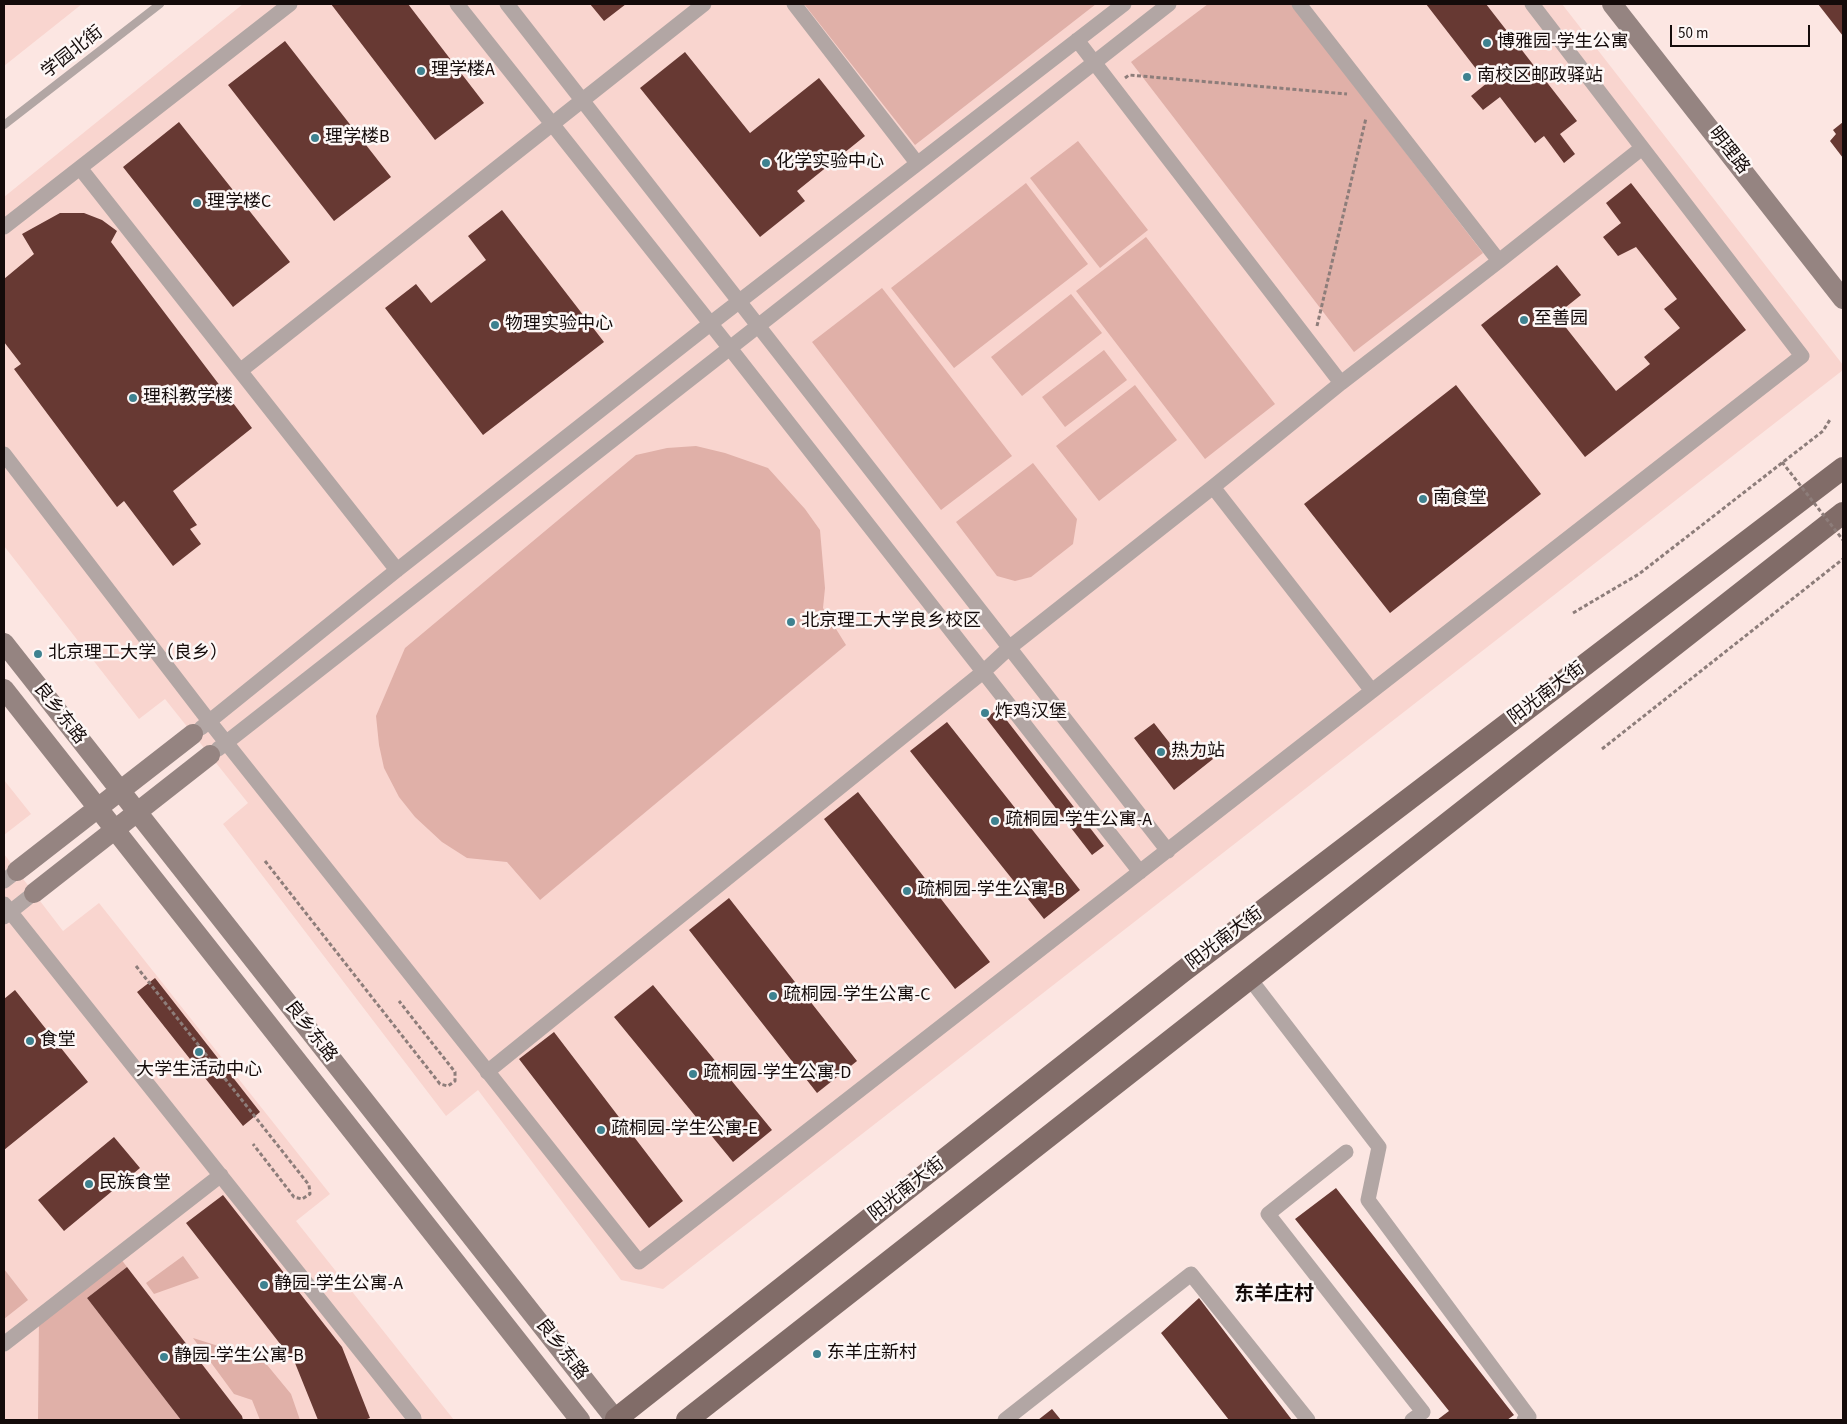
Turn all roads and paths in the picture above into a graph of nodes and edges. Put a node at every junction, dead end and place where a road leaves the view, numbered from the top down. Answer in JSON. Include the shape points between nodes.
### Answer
{"nodes":[{"id":1,"x":160,"y":4,"type":"edge"},
{"id":2,"x":290,"y":4,"type":"edge"},
{"id":3,"x":457,"y":4,"type":"edge"},
{"id":4,"x":507,"y":4,"type":"edge"},
{"id":5,"x":704,"y":4,"type":"edge"},
{"id":6,"x":794,"y":4,"type":"edge"},
{"id":7,"x":1124,"y":4,"type":"edge"},
{"id":8,"x":1169,"y":4,"type":"edge"},
{"id":9,"x":1299,"y":4,"type":"edge"},
{"id":10,"x":1532,"y":4,"type":"edge"},
{"id":11,"x":1612,"y":4,"type":"edge"},
{"id":12,"x":1077,"y":40,"type":"junction"},
{"id":13,"x":1094,"y":63,"type":"junction"},
{"id":14,"x":1113,"y":88,"type":"junction"},
{"id":15,"x":1371,"y":96,"type":"junction"},
{"id":16,"x":583,"y":99,"type":"junction"},
{"id":17,"x":552,"y":124,"type":"junction"},
{"id":18,"x":4,"y":125,"type":"edge"},
{"id":19,"x":1642,"y":148,"type":"junction"},
{"id":20,"x":917,"y":163,"type":"junction"},
{"id":21,"x":80,"y":168,"type":"junction"},
{"id":22,"x":4,"y":227,"type":"edge"},
{"id":23,"x":1499,"y":261,"type":"junction"},
{"id":24,"x":1843,"y":299,"type":"edge"},
{"id":25,"x":739,"y":301,"type":"junction"},
{"id":26,"x":710,"y":324,"type":"junction"},
{"id":27,"x":757,"y":325,"type":"junction"},
{"id":28,"x":1312,"y":346,"type":"junction"},
{"id":29,"x":729,"y":347,"type":"junction"},
{"id":30,"x":240,"y":371,"type":"junction"},
{"id":31,"x":1341,"y":383,"type":"junction"},
{"id":32,"x":1831,"y":418,"type":"dead end"},
{"id":33,"x":4,"y":454,"type":"edge"},
{"id":34,"x":1782,"y":462,"type":"junction"},
{"id":35,"x":1843,"y":468,"type":"edge"},
{"id":36,"x":1213,"y":487,"type":"junction"},
{"id":37,"x":1843,"y":513,"type":"edge"},
{"id":38,"x":1843,"y":540,"type":"edge"},
{"id":39,"x":1843,"y":559,"type":"edge"},
{"id":40,"x":397,"y":570,"type":"junction"},
{"id":41,"x":1573,"y":613,"type":"dead end"},
{"id":42,"x":4,"y":643,"type":"edge"},
{"id":43,"x":1009,"y":648,"type":"junction"},
{"id":44,"x":983,"y":672,"type":"junction"},
{"id":45,"x":4,"y":689,"type":"edge"},
{"id":46,"x":1372,"y":691,"type":"junction"},
{"id":47,"x":201,"y":728,"type":"junction"},
{"id":48,"x":226,"y":743,"type":"junction"},
{"id":49,"x":1602,"y":749,"type":"dead end"},
{"id":50,"x":210,"y":755,"type":"joint"},
{"id":51,"x":120,"y":790,"type":"junction"},
{"id":52,"x":97,"y":808,"type":"junction"},
{"id":53,"x":137,"y":812,"type":"junction"},
{"id":54,"x":114,"y":830,"type":"junction"},
{"id":55,"x":1168,"y":851,"type":"junction"},
{"id":56,"x":265,"y":861,"type":"dead end"},
{"id":57,"x":1140,"y":872,"type":"junction"},
{"id":58,"x":10,"y":876,"type":"edge"},
{"id":59,"x":34,"y":893,"type":"joint"},
{"id":60,"x":6,"y":911,"type":"edge"},
{"id":61,"x":136,"y":966,"type":"dead end"},
{"id":62,"x":1250,"y":979,"type":"junction"},
{"id":63,"x":399,"y":1002,"type":"dead end"},
{"id":64,"x":487,"y":1072,"type":"junction"},
{"id":65,"x":253,"y":1144,"type":"dead end"},
{"id":66,"x":1346,"y":1152,"type":"dead end"},
{"id":67,"x":221,"y":1175,"type":"junction"},
{"id":68,"x":4,"y":1344,"type":"edge"},
{"id":69,"x":414,"y":1420,"type":"edge"},
{"id":70,"x":580,"y":1420,"type":"edge"},
{"id":71,"x":615,"y":1420,"type":"edge"},
{"id":72,"x":687,"y":1420,"type":"edge"},
{"id":73,"x":1005,"y":1420,"type":"edge"},
{"id":74,"x":1308,"y":1420,"type":"edge"},
{"id":75,"x":1412,"y":1420,"type":"edge"},
{"id":76,"x":1524,"y":1420,"type":"edge"}],
"edges":[{"from":1,"to":18,"type":"lane","name":"学园北街"},
{"from":2,"to":21,"type":"street"},
{"from":3,"to":17,"type":"street"},
{"from":4,"to":16,"type":"street"},
{"from":5,"to":16,"type":"street"},
{"from":6,"to":20,"type":"street"},
{"from":7,"to":12,"type":"street"},
{"from":8,"to":13,"type":"street"},
{"from":9,"to":15,"type":"street"},
{"from":10,"to":19,"type":"street"},
{"from":11,"to":24,"type":"main road","name":"明理路"},
{"from":12,"to":13,"type":"street"},
{"from":12,"to":20,"type":"street"},
{"from":13,"to":14,"type":"street"},
{"from":13,"to":27,"type":"street"},
{"from":14,"to":15,"type":"path","via":[[1129,75]]},
{"from":14,"to":28,"type":"street"},
{"from":15,"to":23,"type":"street"},
{"from":15,"to":28,"type":"path"},
{"from":16,"to":17,"type":"street"},
{"from":16,"to":25,"type":"street"},
{"from":17,"to":26,"type":"street"},
{"from":17,"to":30,"type":"street"},
{"from":19,"to":23,"type":"street"},
{"from":19,"to":46,"type":"street","via":[[1802,356]]},
{"from":20,"to":25,"type":"street"},
{"from":21,"to":22,"type":"street"},
{"from":21,"to":30,"type":"street"},
{"from":23,"to":31,"type":"street"},
{"from":25,"to":26,"type":"street"},
{"from":25,"to":27,"type":"street"},
{"from":26,"to":29,"type":"street"},
{"from":26,"to":40,"type":"street"},
{"from":27,"to":29,"type":"street"},
{"from":27,"to":43,"type":"street"},
{"from":28,"to":31,"type":"street"},
{"from":29,"to":44,"type":"street"},
{"from":29,"to":48,"type":"street"},
{"from":30,"to":40,"type":"street"},
{"from":31,"to":36,"type":"street"},
{"from":32,"to":34,"type":"path","via":[[1823,431]]},
{"from":33,"to":47,"type":"street"},
{"from":34,"to":38,"type":"path","bridge":true},
{"from":34,"to":41,"type":"path","via":[[1639,574]]},
{"from":35,"to":71,"type":"main road","name":"阳光南大街","via":[[1182,972]]},
{"from":36,"to":43,"type":"street"},
{"from":36,"to":46,"type":"street"},
{"from":37,"to":62,"type":"main road"},
{"from":39,"to":49,"type":"path"},
{"from":40,"to":47,"type":"street"},
{"from":42,"to":51,"type":"main road","name":"良乡东路"},
{"from":43,"to":44,"type":"street"},
{"from":43,"to":55,"type":"street"},
{"from":44,"to":57,"type":"street"},
{"from":44,"to":64,"type":"street"},
{"from":45,"to":52,"type":"main road","name":"良乡东路"},
{"from":46,"to":55,"type":"street"},
{"from":47,"to":48,"type":"street"},
{"from":47,"to":51,"type":"main road"},
{"from":48,"to":50,"type":"street"},
{"from":48,"to":64,"type":"street"},
{"from":50,"to":53,"type":"main road"},
{"from":51,"to":52,"type":"main road"},
{"from":51,"to":53,"type":"main road","name":"良乡东路"},
{"from":52,"to":54,"type":"main road","name":"良乡东路"},
{"from":52,"to":58,"type":"main road"},
{"from":53,"to":54,"type":"main road"},
{"from":53,"to":71,"type":"main road","name":"良乡东路"},
{"from":54,"to":59,"type":"main road"},
{"from":54,"to":70,"type":"main road","name":"良乡东路"},
{"from":55,"to":57,"type":"street"},
{"from":56,"to":63,"type":"path","via":[[440,1084],[448,1086],[455,1080],[455,1072]]},
{"from":57,"to":64,"type":"street","via":[[639,1262]]},
{"from":59,"to":60,"type":"street"},
{"from":60,"to":67,"type":"street"},
{"from":61,"to":65,"type":"path","via":[[309,1185],[310,1194],[302,1199],[294,1197]]},
{"from":62,"to":72,"type":"main road"},
{"from":62,"to":76,"type":"street","via":[[1379,1147],[1368,1200],[1529,1417]]},
{"from":66,"to":75,"type":"street","via":[[1268,1214],[1423,1412]]},
{"from":67,"to":68,"type":"street"},
{"from":67,"to":69,"type":"street"},
{"from":73,"to":74,"type":"street","via":[[1191,1274]]}]}
